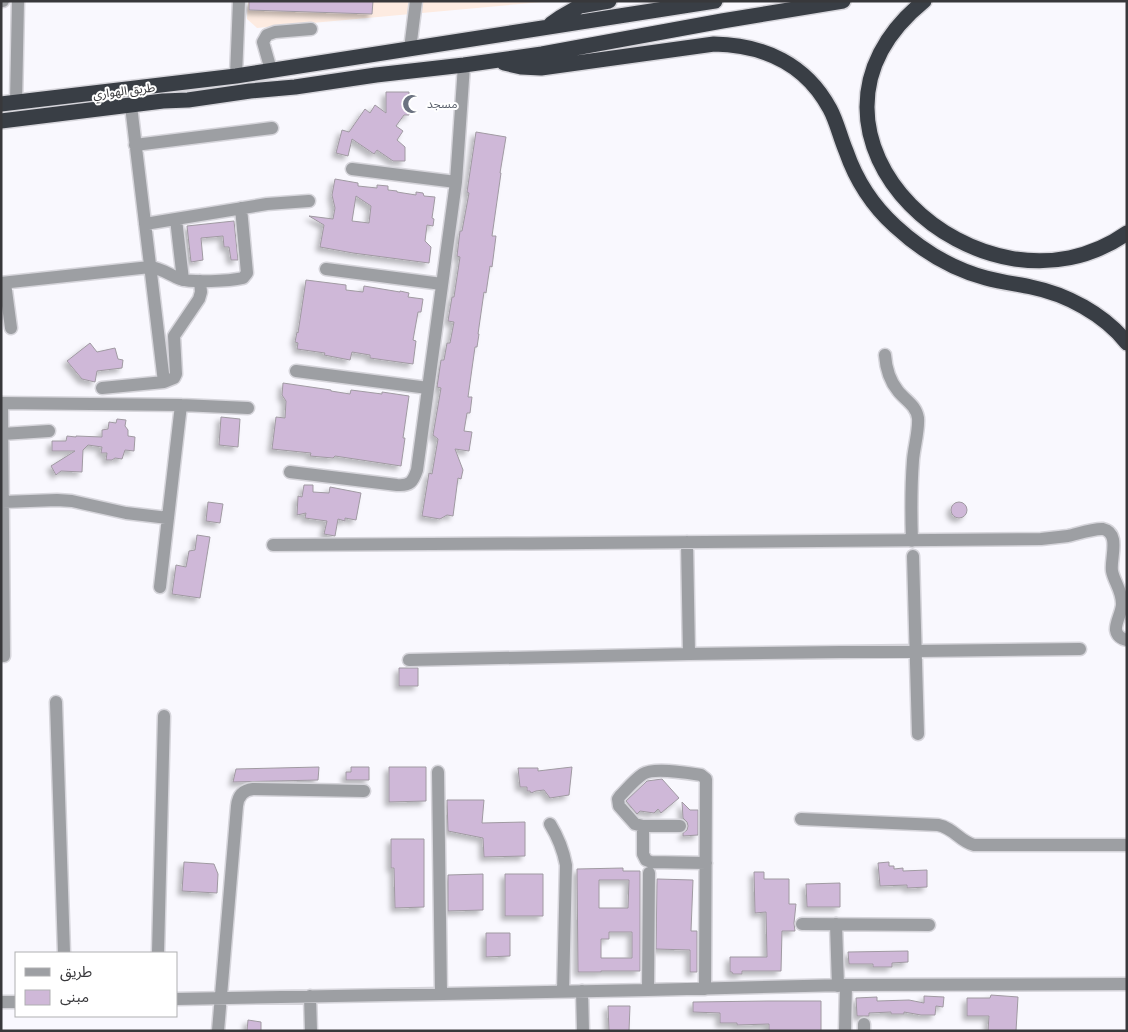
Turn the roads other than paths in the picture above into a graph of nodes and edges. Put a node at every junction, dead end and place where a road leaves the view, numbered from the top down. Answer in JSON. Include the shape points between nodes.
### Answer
{"nodes":[{"id":1,"x":18,"y":1,"type":"edge"},
{"id":2,"x":239,"y":1,"type":"edge"},
{"id":3,"x":416,"y":1,"type":"edge"},
{"id":4,"x":609,"y":1,"type":"edge"},
{"id":5,"x":715,"y":1,"type":"edge"},
{"id":6,"x":843,"y":1,"type":"edge"},
{"id":7,"x":924,"y":1,"type":"edge"},
{"id":8,"x":546,"y":28,"type":"junction"},
{"id":9,"x":311,"y":29,"type":"dead end"},
{"id":10,"x":410,"y":49,"type":"junction"},
{"id":11,"x":492,"y":61,"type":"junction"},
{"id":12,"x":464,"y":65,"type":"junction"},
{"id":13,"x":271,"y":70,"type":"junction"},
{"id":14,"x":236,"y":76,"type":"junction"},
{"id":15,"x":9,"y":104,"type":"edge"},
{"id":16,"x":131,"y":106,"type":"junction"},
{"id":17,"x":1,"y":121,"type":"edge"},
{"id":18,"x":272,"y":128,"type":"dead end"},
{"id":19,"x":135,"y":145,"type":"junction"},
{"id":20,"x":352,"y":169,"type":"dead end"},
{"id":21,"x":456,"y":182,"type":"junction"},
{"id":22,"x":309,"y":201,"type":"dead end"},
{"id":23,"x":241,"y":208,"type":"junction"},
{"id":24,"x":176,"y":219,"type":"junction"},
{"id":25,"x":145,"y":224,"type":"junction"},
{"id":26,"x":1127,"y":233,"type":"edge"},
{"id":27,"x":150,"y":267,"type":"junction"},
{"id":28,"x":326,"y":269,"type":"dead end"},
{"id":29,"x":183,"y":280,"type":"junction"},
{"id":30,"x":200,"y":282,"type":"junction"},
{"id":31,"x":3,"y":283,"type":"edge"},
{"id":32,"x":442,"y":284,"type":"junction"},
{"id":33,"x":11,"y":328,"type":"dead end"},
{"id":34,"x":1127,"y":343,"type":"edge"},
{"id":35,"x":885,"y":355,"type":"dead end"},
{"id":36,"x":296,"y":371,"type":"dead end"},
{"id":37,"x":164,"y":382,"type":"junction"},
{"id":38,"x":102,"y":388,"type":"dead end"},
{"id":39,"x":428,"y":388,"type":"junction"},
{"id":40,"x":2,"y":403,"type":"edge"},
{"id":41,"x":181,"y":405,"type":"junction"},
{"id":42,"x":248,"y":408,"type":"dead end"},
{"id":43,"x":49,"y":431,"type":"dead end"},
{"id":44,"x":2,"y":434,"type":"edge"},
{"id":45,"x":290,"y":472,"type":"dead end"},
{"id":46,"x":3,"y":502,"type":"junction"},
{"id":47,"x":168,"y":518,"type":"junction"},
{"id":48,"x":912,"y":541,"type":"junction"},
{"id":49,"x":687,"y":542,"type":"junction"},
{"id":50,"x":273,"y":545,"type":"dead end"},
{"id":51,"x":913,"y":556,"type":"dead end"},
{"id":52,"x":160,"y":587,"type":"dead end"},
{"id":53,"x":1127,"y":640,"type":"edge"},
{"id":54,"x":1080,"y":649,"type":"dead end"},
{"id":55,"x":916,"y":651,"type":"junction"},
{"id":56,"x":689,"y":654,"type":"junction"},
{"id":57,"x":4,"y":656,"type":"dead end"},
{"id":58,"x":408,"y":660,"type":"dead end"},
{"id":59,"x":56,"y":702,"type":"dead end"},
{"id":60,"x":164,"y":716,"type":"dead end"},
{"id":61,"x":918,"y":734,"type":"dead end"},
{"id":62,"x":438,"y":772,"type":"dead end"},
{"id":63,"x":364,"y":791,"type":"dead end"},
{"id":64,"x":801,"y":819,"type":"dead end"},
{"id":65,"x":550,"y":824,"type":"dead end"},
{"id":66,"x":643,"y":826,"type":"junction"},
{"id":67,"x":680,"y":826,"type":"dead end"},
{"id":68,"x":1127,"y":845,"type":"edge"},
{"id":69,"x":706,"y":862,"type":"junction"},
{"id":70,"x":650,"y":874,"type":"dead end"},
{"id":71,"x":802,"y":924,"type":"dead end"},
{"id":72,"x":836,"y":924,"type":"junction"},
{"id":73,"x":929,"y":925,"type":"dead end"},
{"id":74,"x":64,"y":952,"type":"edge"},
{"id":75,"x":158,"y":952,"type":"edge"},
{"id":76,"x":1127,"y":984,"type":"edge"},
{"id":77,"x":842,"y":986,"type":"junction"},
{"id":78,"x":705,"y":989,"type":"junction"},
{"id":79,"x":648,"y":990,"type":"junction"},
{"id":80,"x":582,"y":991,"type":"junction"},
{"id":81,"x":563,"y":992,"type":"junction"},
{"id":82,"x":441,"y":994,"type":"junction"},
{"id":83,"x":310,"y":996,"type":"junction"},
{"id":84,"x":221,"y":998,"type":"junction"},
{"id":85,"x":178,"y":999,"type":"edge"},
{"id":86,"x":1,"y":1002,"type":"edge"},
{"id":87,"x":15,"y":1002,"type":"edge"},
{"id":88,"x":218,"y":1031,"type":"edge"},
{"id":89,"x":311,"y":1031,"type":"edge"},
{"id":90,"x":583,"y":1031,"type":"edge"},
{"id":91,"x":845,"y":1031,"type":"edge"}],
"edges":[{"from":1,"to":15,"type":"street"},
{"from":2,"to":14,"type":"street"},
{"from":3,"to":10,"type":"street"},
{"from":4,"to":8,"type":"highway","via":[[580,6]]},
{"from":5,"to":8,"type":"highway","name":"طريق الهواري"},
{"from":6,"to":11,"type":"highway","name":"طريق الهواري"},
{"from":7,"to":26,"type":"highway","via":[[904,19],[885,46],[876,62],[867,98],[872,144],[884,169],[908,203],[954,238],[984,251],[1013,258],[1070,258],[1098,250]]},
{"from":8,"to":10,"type":"highway","name":"طريق الهواري"},
{"from":9,"to":13,"type":"street","via":[[267,35],[263,42]]},
{"from":10,"to":13,"type":"highway","name":"طريق الهواري"},
{"from":11,"to":12,"type":"highway","name":"طريق الهواري"},
{"from":11,"to":34,"type":"highway","via":[[541,68],[714,44],[743,46],[769,53],[804,75],[823,97],[859,180],[875,205],[907,236],[937,257],[971,273],[1046,291],[1075,302],[1113,328]]},
{"from":12,"to":16,"type":"highway","name":"طريق الهواري"},
{"from":12,"to":21,"type":"street"},
{"from":13,"to":14,"type":"highway","name":"طريق الهواري"},
{"from":14,"to":15,"type":"highway","name":"طريق الهواري"},
{"from":16,"to":17,"type":"highway","name":"طريق الهواري"},
{"from":16,"to":19,"type":"street"},
{"from":18,"to":19,"type":"street"},
{"from":19,"to":25,"type":"street"},
{"from":20,"to":21,"type":"street"},
{"from":21,"to":32,"type":"street"},
{"from":22,"to":23,"type":"street"},
{"from":23,"to":24,"type":"street"},
{"from":23,"to":30,"type":"street","via":[[246,275],[240,279]]},
{"from":24,"to":25,"type":"street"},
{"from":24,"to":29,"type":"street"},
{"from":25,"to":27,"type":"street"},
{"from":27,"to":29,"type":"street"},
{"from":27,"to":31,"type":"street"},
{"from":27,"to":37,"type":"street"},
{"from":28,"to":32,"type":"street"},
{"from":29,"to":30,"type":"street"},
{"from":30,"to":37,"type":"street","via":[[199,299],[174,336],[175,376]]},
{"from":31,"to":33,"type":"street"},
{"from":32,"to":39,"type":"street"},
{"from":35,"to":48,"type":"street","via":[[892,382],[914,407],[918,418],[911,485]]},
{"from":36,"to":39,"type":"street"},
{"from":37,"to":38,"type":"street"},
{"from":39,"to":45,"type":"street","via":[[417,470],[410,483],[397,485]]},
{"from":40,"to":41,"type":"street"},
{"from":40,"to":44,"type":"street"},
{"from":41,"to":42,"type":"street"},
{"from":41,"to":47,"type":"street"},
{"from":43,"to":44,"type":"street"},
{"from":44,"to":46,"type":"street"},
{"from":46,"to":47,"type":"street","via":[[72,501]]},
{"from":46,"to":57,"type":"street"},
{"from":47,"to":52,"type":"street"},
{"from":48,"to":49,"type":"street"},
{"from":48,"to":53,"type":"street","via":[[1042,539],[1105,530],[1112,537],[1112,569],[1122,602],[1116,631],[1120,638]]},
{"from":49,"to":50,"type":"street"},
{"from":49,"to":56,"type":"street"},
{"from":51,"to":55,"type":"street"},
{"from":54,"to":55,"type":"street"},
{"from":55,"to":56,"type":"street"},
{"from":55,"to":61,"type":"street"},
{"from":56,"to":58,"type":"street"},
{"from":59,"to":74,"type":"street"},
{"from":60,"to":75,"type":"street"},
{"from":62,"to":82,"type":"street"},
{"from":63,"to":84,"type":"street","via":[[248,789],[240,795]]},
{"from":64,"to":68,"type":"street","via":[[938,825],[974,845]]},
{"from":65,"to":81,"type":"street","via":[[564,851],[566,865]]},
{"from":66,"to":67,"type":"street"},
{"from":66,"to":69,"type":"street","via":[[646,860]]},
{"from":66,"to":69,"type":"street","via":[[635,824],[618,806],[620,796],[639,778],[654,770],[702,775],[706,779]]},
{"from":69,"to":78,"type":"street"},
{"from":70,"to":79,"type":"street"},
{"from":71,"to":72,"type":"street"},
{"from":72,"to":73,"type":"street"},
{"from":72,"to":77,"type":"street"},
{"from":76,"to":77,"type":"street"},
{"from":77,"to":78,"type":"street"},
{"from":77,"to":91,"type":"street"},
{"from":78,"to":79,"type":"street"},
{"from":79,"to":80,"type":"street"},
{"from":80,"to":81,"type":"street"},
{"from":80,"to":90,"type":"street"},
{"from":81,"to":82,"type":"street"},
{"from":82,"to":83,"type":"street"},
{"from":83,"to":84,"type":"street"},
{"from":83,"to":89,"type":"street"},
{"from":84,"to":85,"type":"street"},
{"from":84,"to":88,"type":"street"},
{"from":86,"to":87,"type":"street"}]}
